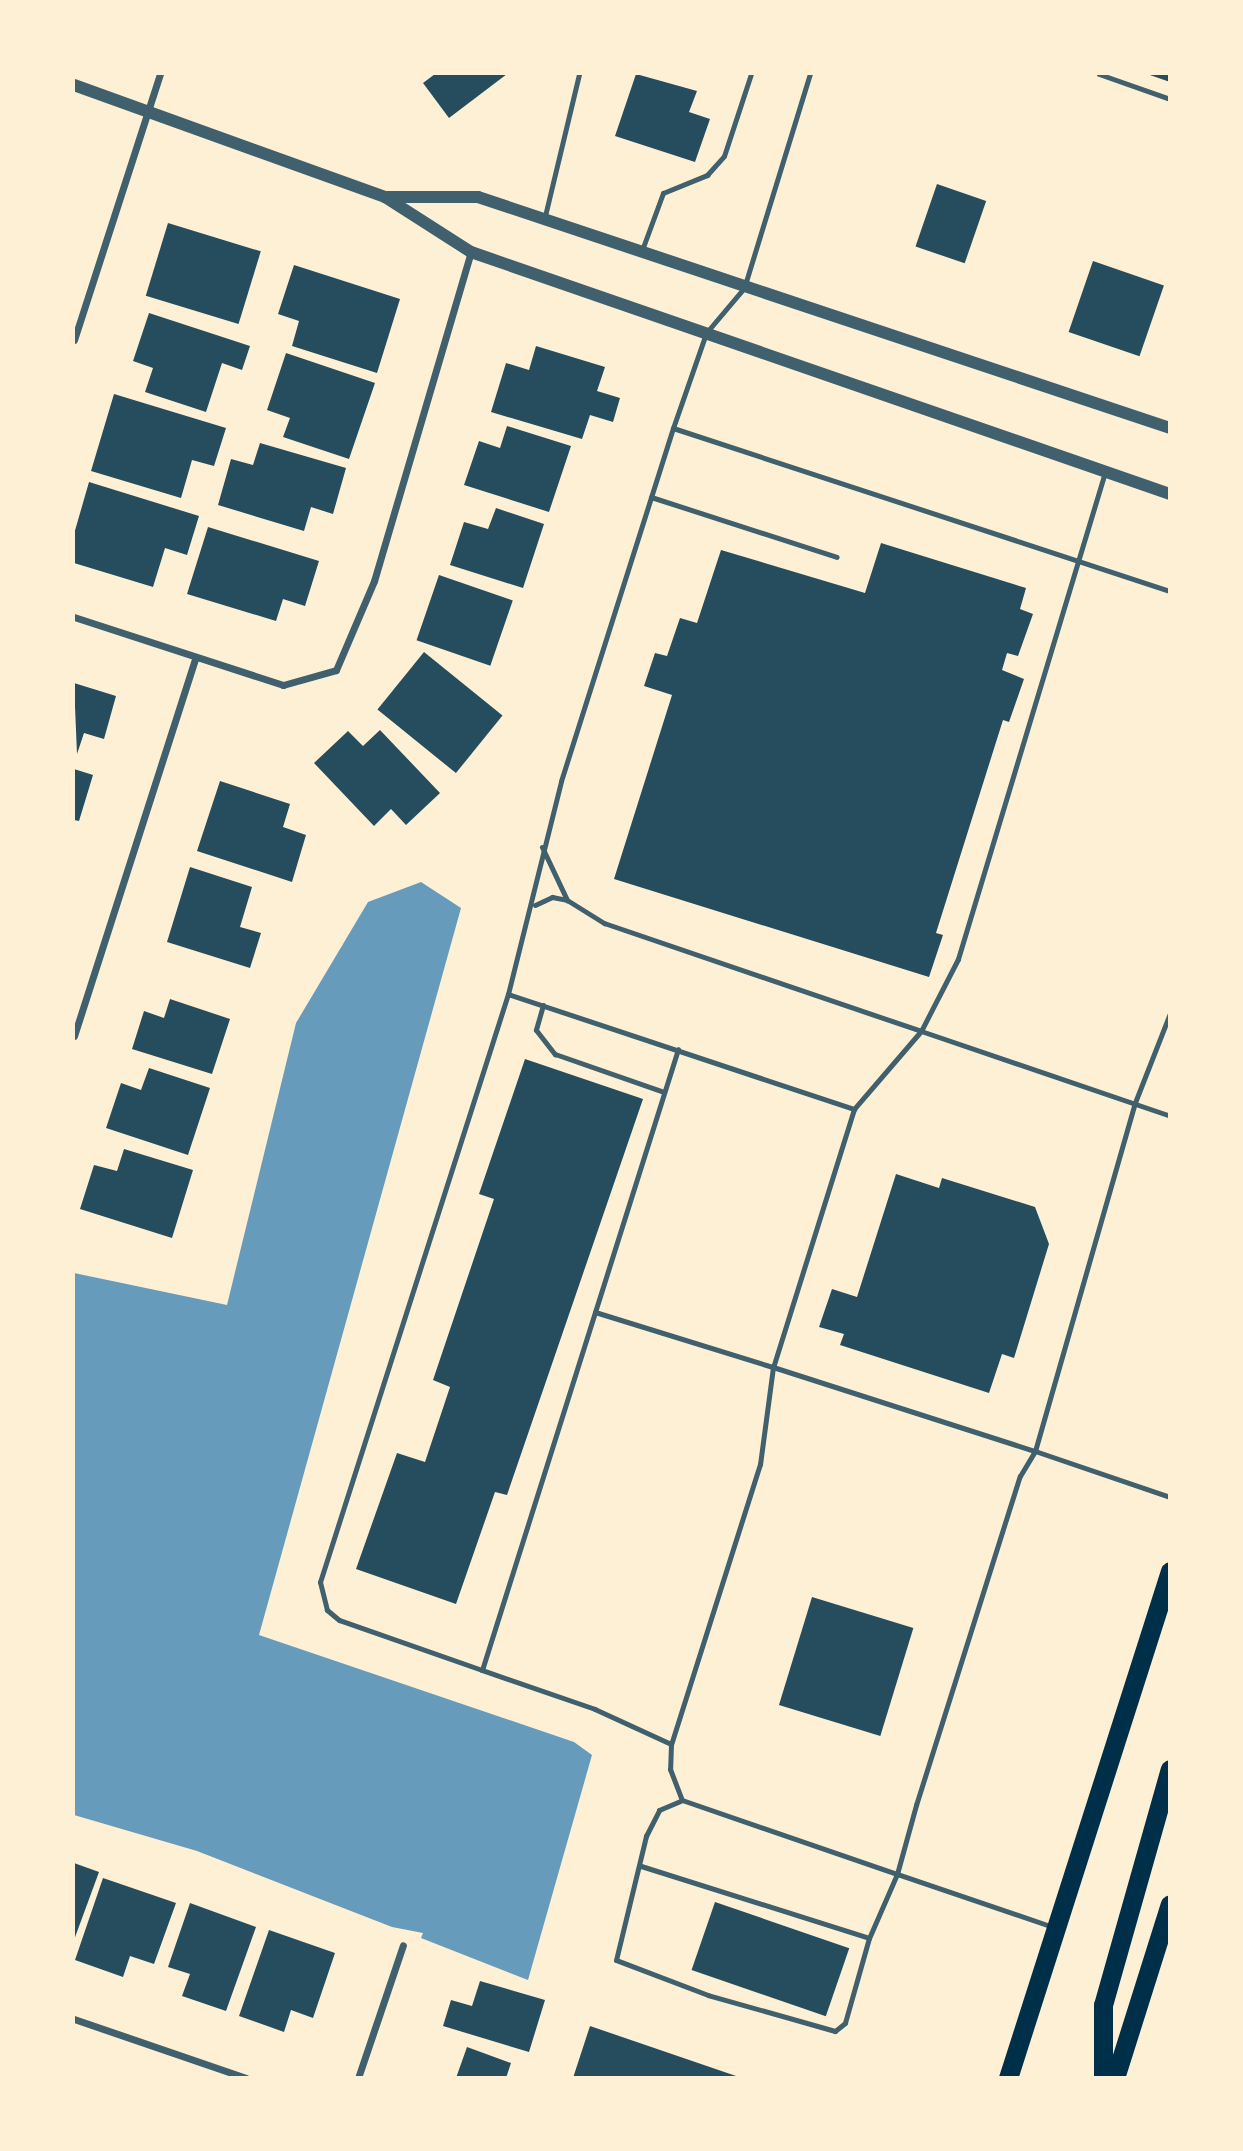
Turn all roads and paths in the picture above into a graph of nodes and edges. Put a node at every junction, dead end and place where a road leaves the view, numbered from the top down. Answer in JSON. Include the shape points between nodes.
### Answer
{"nodes":[{"id":1,"x":160,"y":74,"type":"edge"},
{"id":2,"x":579,"y":74,"type":"edge"},
{"id":3,"x":751,"y":74,"type":"edge"},
{"id":4,"x":810,"y":74,"type":"edge"},
{"id":5,"x":1098,"y":74,"type":"edge"},
{"id":6,"x":74,"y":85,"type":"edge"},
{"id":7,"x":1170,"y":99,"type":"edge"},
{"id":8,"x":148,"y":110,"type":"junction"},
{"id":9,"x":385,"y":197,"type":"junction"},
{"id":10,"x":544,"y":220,"type":"junction"},
{"id":11,"x":471,"y":253,"type":"junction"},
{"id":12,"x":641,"y":253,"type":"junction"},
{"id":13,"x":744,"y":288,"type":"junction"},
{"id":14,"x":706,"y":333,"type":"junction"},
{"id":15,"x":74,"y":340,"type":"edge"},
{"id":16,"x":673,"y":428,"type":"junction"},
{"id":17,"x":1170,"y":428,"type":"edge"},
{"id":18,"x":1105,"y":472,"type":"junction"},
{"id":19,"x":1170,"y":494,"type":"edge"},
{"id":20,"x":651,"y":497,"type":"junction"},
{"id":21,"x":837,"y":557,"type":"dead end"},
{"id":22,"x":1077,"y":560,"type":"junction"},
{"id":23,"x":1170,"y":591,"type":"edge"},
{"id":24,"x":74,"y":617,"type":"edge"},
{"id":25,"x":195,"y":660,"type":"junction"},
{"id":26,"x":542,"y":847,"type":"junction"},
{"id":27,"x":567,"y":900,"type":"junction"},
{"id":28,"x":535,"y":905,"type":"junction"},
{"id":29,"x":509,"y":994,"type":"junction"},
{"id":30,"x":543,"y":1005,"type":"junction"},
{"id":31,"x":1170,"y":1013,"type":"edge"},
{"id":32,"x":920,"y":1031,"type":"junction"},
{"id":33,"x":74,"y":1036,"type":"edge"},
{"id":34,"x":678,"y":1049,"type":"junction"},
{"id":35,"x":664,"y":1092,"type":"junction"},
{"id":36,"x":1134,"y":1105,"type":"junction"},
{"id":37,"x":854,"y":1109,"type":"junction"},
{"id":38,"x":1170,"y":1116,"type":"edge"},
{"id":39,"x":595,"y":1312,"type":"junction"},
{"id":40,"x":772,"y":1367,"type":"junction"},
{"id":41,"x":1035,"y":1451,"type":"junction"},
{"id":42,"x":1170,"y":1497,"type":"edge"},
{"id":43,"x":1170,"y":1571,"type":"edge"},
{"id":44,"x":482,"y":1670,"type":"junction"},
{"id":45,"x":671,"y":1744,"type":"junction"},
{"id":46,"x":1170,"y":1769,"type":"edge"},
{"id":47,"x":682,"y":1800,"type":"junction"},
{"id":48,"x":641,"y":1866,"type":"junction"},
{"id":49,"x":897,"y":1874,"type":"junction"},
{"id":50,"x":1170,"y":1905,"type":"edge"},
{"id":51,"x":1056,"y":1928,"type":"junction"},
{"id":52,"x":869,"y":1938,"type":"junction"},
{"id":53,"x":403,"y":1945,"type":"dead end"},
{"id":54,"x":74,"y":2020,"type":"edge"},
{"id":55,"x":1020,"y":2040,"type":"junction"},
{"id":56,"x":246,"y":2077,"type":"edge"},
{"id":57,"x":358,"y":2077,"type":"edge"},
{"id":58,"x":1008,"y":2077,"type":"edge"},
{"id":59,"x":1018,"y":2077,"type":"edge"},
{"id":60,"x":1103,"y":2077,"type":"edge"},
{"id":61,"x":1115,"y":2077,"type":"edge"}],
"edges":[{"from":1,"to":8,"type":"street"},
{"from":2,"to":10,"type":"lane"},
{"from":3,"to":12,"type":"lane","via":[[724,156],[707,175],[663,193]]},
{"from":4,"to":13,"type":"lane"},
{"from":5,"to":7,"type":"lane"},
{"from":6,"to":8,"type":"street"},
{"from":8,"to":9,"type":"street"},
{"from":8,"to":15,"type":"street"},
{"from":9,"to":10,"type":"street","via":[[478,197]]},
{"from":9,"to":11,"type":"street"},
{"from":10,"to":12,"type":"street"},
{"from":11,"to":14,"type":"street"},
{"from":11,"to":25,"type":"street","via":[[374,581],[335,670],[283,685]]},
{"from":12,"to":13,"type":"street"},
{"from":13,"to":14,"type":"lane"},
{"from":13,"to":17,"type":"street"},
{"from":14,"to":16,"type":"lane"},
{"from":14,"to":18,"type":"street"},
{"from":16,"to":20,"type":"lane"},
{"from":16,"to":22,"type":"lane"},
{"from":18,"to":19,"type":"street"},
{"from":18,"to":22,"type":"lane"},
{"from":20,"to":21,"type":"lane"},
{"from":20,"to":26,"type":"lane"},
{"from":22,"to":23,"type":"lane"},
{"from":22,"to":32,"type":"lane","via":[[958,959]]},
{"from":24,"to":25,"type":"street"},
{"from":25,"to":33,"type":"street"},
{"from":26,"to":27,"type":"lane"},
{"from":26,"to":28,"type":"lane"},
{"from":27,"to":28,"type":"lane","via":[[552,897]]},
{"from":27,"to":32,"type":"lane","via":[[604,923]]},
{"from":28,"to":29,"type":"lane"},
{"from":29,"to":30,"type":"lane"},
{"from":29,"to":44,"type":"lane","via":[[320,1582],[327,1610],[339,1620]]},
{"from":30,"to":34,"type":"lane"},
{"from":30,"to":35,"type":"lane","via":[[536,1030],[555,1054]]},
{"from":31,"to":36,"type":"lane"},
{"from":32,"to":36,"type":"lane"},
{"from":32,"to":37,"type":"lane"},
{"from":34,"to":35,"type":"lane"},
{"from":34,"to":37,"type":"lane"},
{"from":35,"to":39,"type":"lane"},
{"from":36,"to":38,"type":"lane"},
{"from":36,"to":41,"type":"lane"},
{"from":37,"to":40,"type":"lane"},
{"from":39,"to":40,"type":"lane"},
{"from":39,"to":44,"type":"lane"},
{"from":40,"to":41,"type":"lane"},
{"from":40,"to":45,"type":"lane","via":[[760,1465]]},
{"from":41,"to":42,"type":"lane"},
{"from":41,"to":49,"type":"lane","via":[[1020,1476]]},
{"from":43,"to":51,"type":"highway"},
{"from":44,"to":45,"type":"lane","via":[[595,1709]]},
{"from":45,"to":47,"type":"lane","via":[[670,1769]]},
{"from":46,"to":60,"type":"highway","via":[[1103,2005]]},
{"from":47,"to":48,"type":"lane","via":[[659,1810]]},
{"from":47,"to":49,"type":"lane"},
{"from":48,"to":52,"type":"lane"},
{"from":48,"to":52,"type":"lane","via":[[616,1960],[708,1995],[835,2031],[845,2023]]},
{"from":49,"to":51,"type":"lane"},
{"from":49,"to":52,"type":"lane"},
{"from":50,"to":61,"type":"highway"},
{"from":51,"to":55,"type":"highway"},
{"from":53,"to":57,"type":"street"},
{"from":54,"to":56,"type":"street"},
{"from":55,"to":58,"type":"highway"},
{"from":55,"to":59,"type":"highway"}]}
